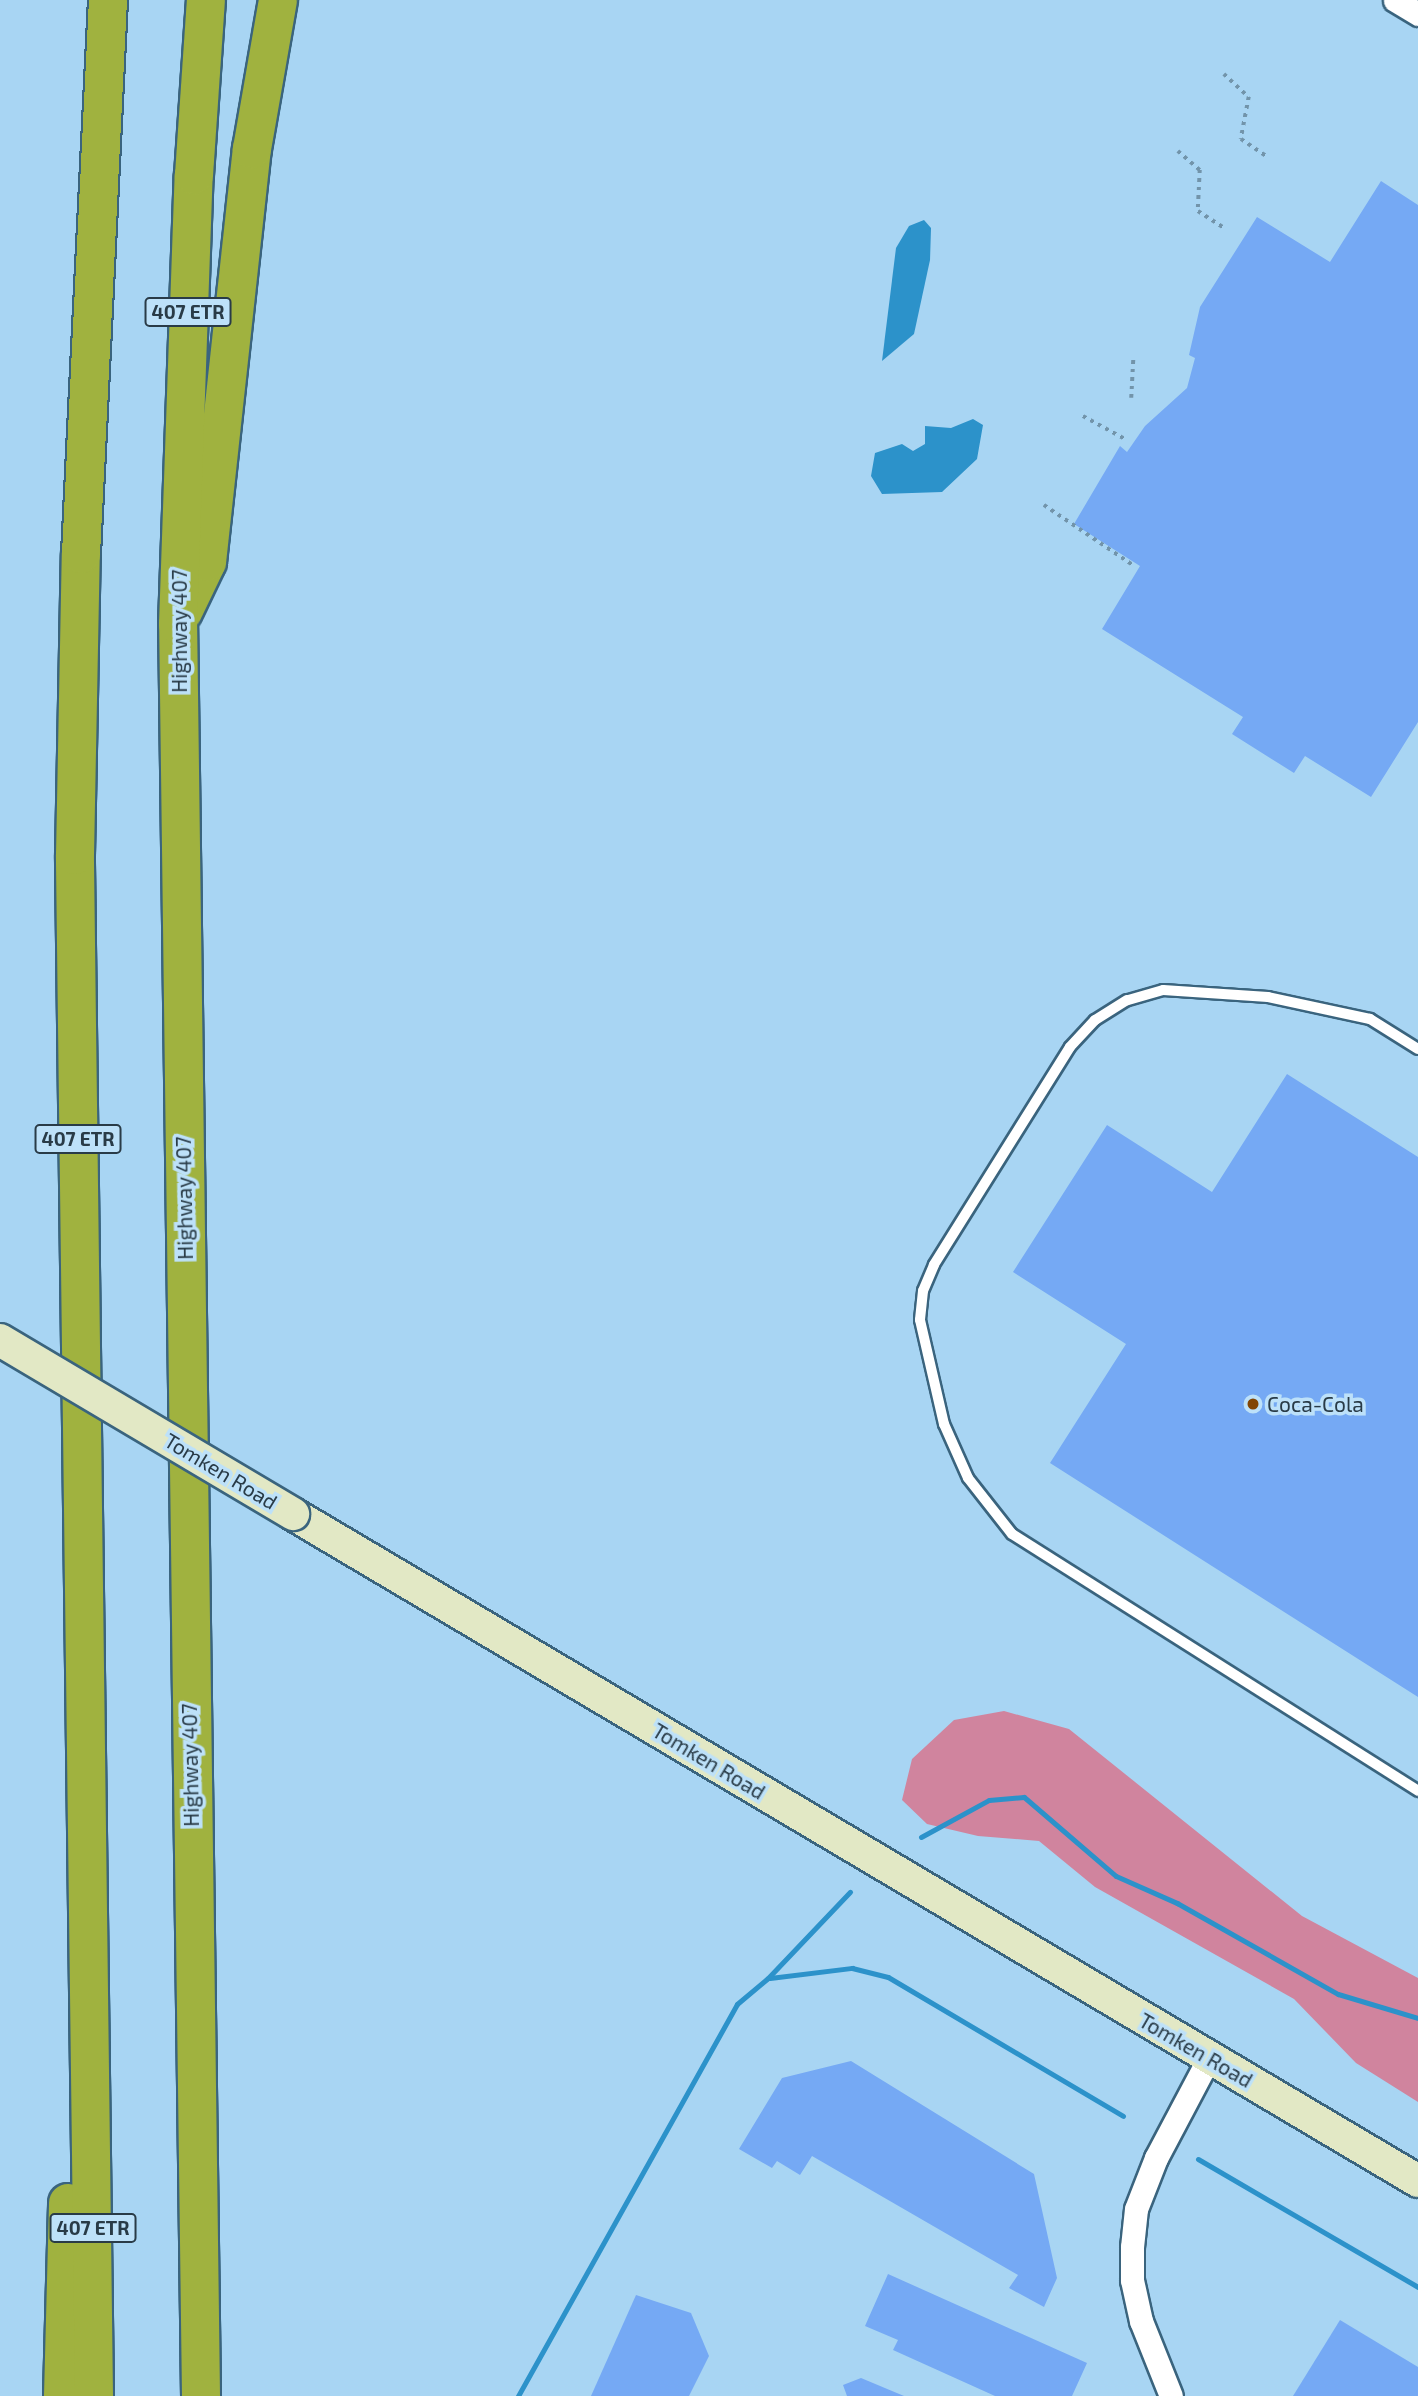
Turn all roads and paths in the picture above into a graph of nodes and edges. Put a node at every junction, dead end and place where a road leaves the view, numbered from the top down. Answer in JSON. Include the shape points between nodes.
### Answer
{"nodes":[{"id":1,"x":108,"y":0,"type":"edge"},
{"id":2,"x":206,"y":0,"type":"edge"},
{"id":3,"x":278,"y":0,"type":"edge"},
{"id":4,"x":1395,"y":0,"type":"edge"},
{"id":5,"x":1418,"y":15,"type":"edge"},
{"id":6,"x":1224,"y":74,"type":"dead end"},
{"id":7,"x":1178,"y":151,"type":"dead end"},
{"id":8,"x":1266,"y":156,"type":"dead end"},
{"id":9,"x":1223,"y":227,"type":"dead end"},
{"id":10,"x":1133,"y":360,"type":"dead end"},
{"id":11,"x":1131,"y":398,"type":"dead end"},
{"id":12,"x":1083,"y":416,"type":"dead end"},
{"id":13,"x":1128,"y":440,"type":"dead end"},
{"id":14,"x":1044,"y":505,"type":"dead end"},
{"id":15,"x":1133,"y":565,"type":"dead end"},
{"id":16,"x":178,"y":624,"type":"junction"},
{"id":17,"x":1418,"y":1049,"type":"edge"},
{"id":18,"x":0,"y":1339,"type":"edge"},
{"id":19,"x":1418,"y":1791,"type":"edge"},
{"id":20,"x":1209,"y":2058,"type":"junction"},
{"id":21,"x":90,"y":2060,"type":"junction"},
{"id":22,"x":199,"y":2126,"type":"junction"},
{"id":23,"x":1418,"y":2181,"type":"edge"},
{"id":24,"x":63,"y":2396,"type":"edge"},
{"id":25,"x":94,"y":2396,"type":"edge"},
{"id":26,"x":201,"y":2396,"type":"edge"},
{"id":27,"x":228,"y":2396,"type":"edge"},
{"id":28,"x":1171,"y":2396,"type":"edge"}],
"edges":[{"from":1,"to":21,"type":"highway","number":"407 ETR","via":[[82,513],[75,855]]},
{"from":2,"to":16,"type":"highway","name":"Highway 407","number":"407 ETR","via":[[194,175]]},
{"from":3,"to":16,"type":"highway","via":[[252,149],[206,562]]},
{"from":4,"to":5,"type":"street"},
{"from":6,"to":8,"type":"path","via":[[1249,97],[1241,139]]},
{"from":7,"to":9,"type":"path","via":[[1200,170],[1198,211]]},
{"from":10,"to":11,"type":"path"},
{"from":12,"to":13,"type":"path"},
{"from":14,"to":15,"type":"path"},
{"from":16,"to":22,"type":"highway","name":"Highway 407","number":"407 ETR","via":[[191,1885]]},
{"from":17,"to":19,"type":"lane","via":[[1370,1019],[1268,997],[1163,990],[1127,1000],[1095,1020],[1070,1047],[934,1265],[923,1291],[920,1320],[944,1424],[968,1478],[1012,1534]]},
{"from":18,"to":20,"type":"main road","name":"Tomken Road","bridge":true},
{"from":20,"to":23,"type":"main road","name":"Tomken Road"},
{"from":20,"to":28,"type":"street","via":[[1156,2158],[1135,2221],[1132,2280],[1154,2362]]},
{"from":21,"to":24,"type":"highway","via":[[68,2169]]},
{"from":21,"to":25,"type":"highway","number":"407 ETR"},
{"from":22,"to":26,"type":"highway","name":"Highway 407","number":"407 ETR"},
{"from":22,"to":27,"type":"highway"}]}
